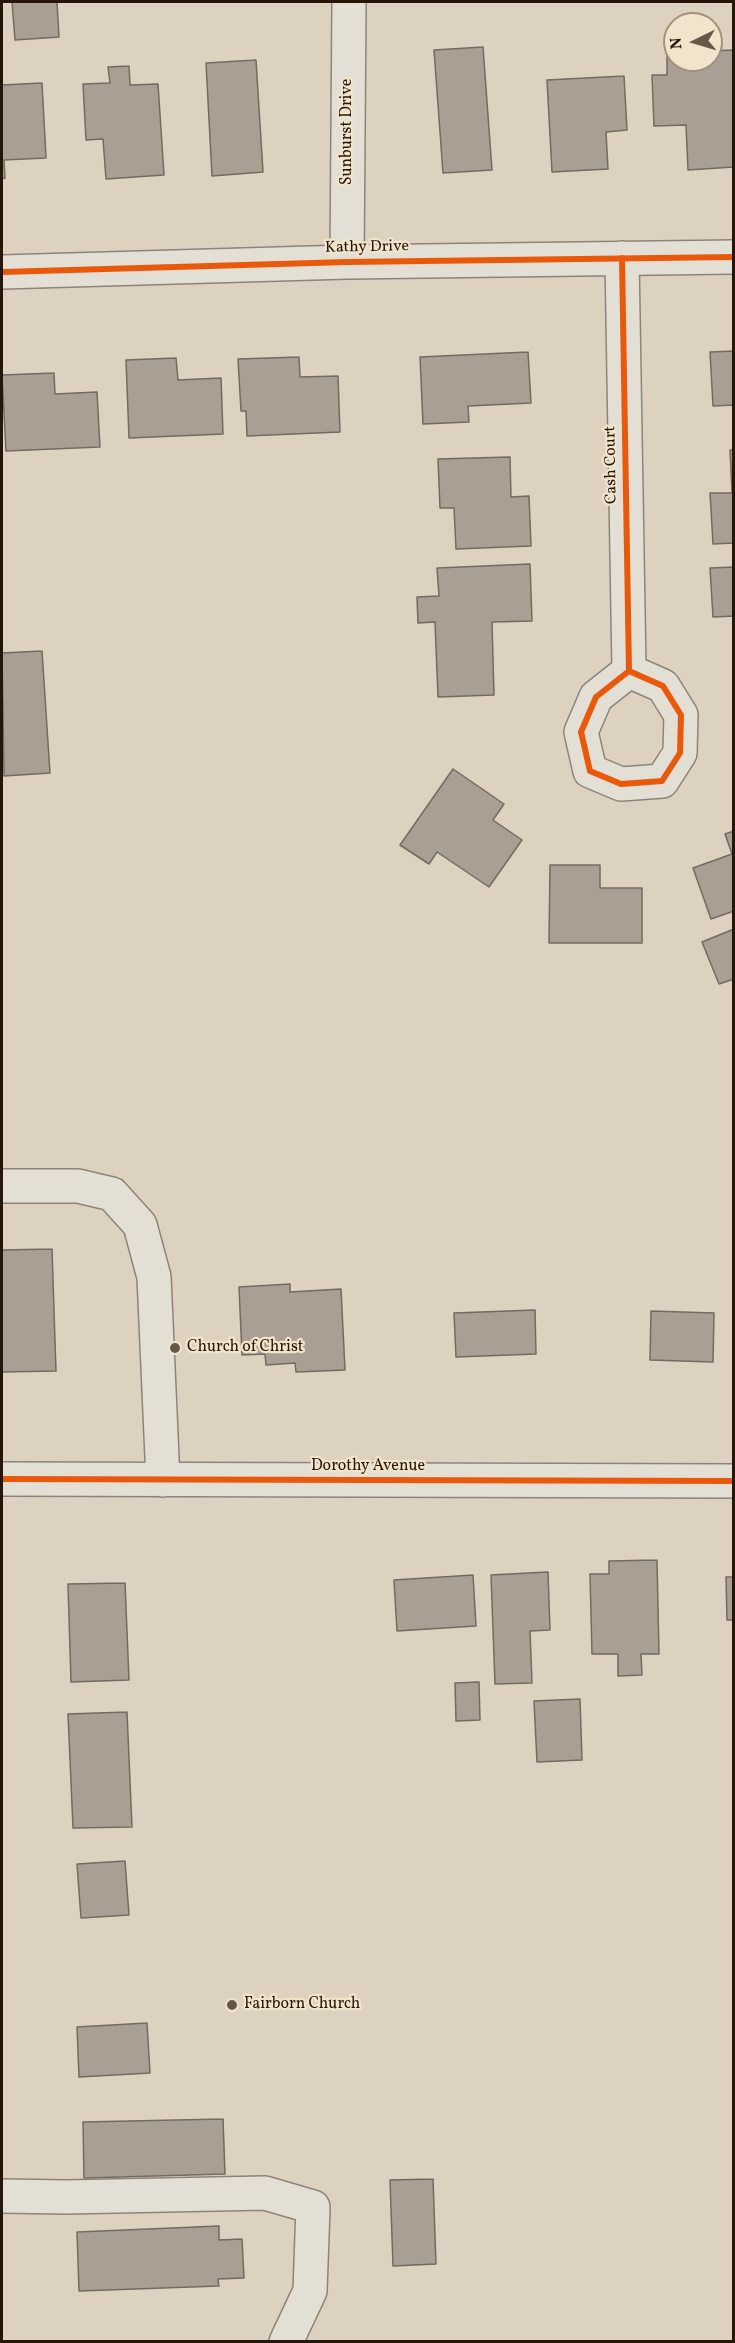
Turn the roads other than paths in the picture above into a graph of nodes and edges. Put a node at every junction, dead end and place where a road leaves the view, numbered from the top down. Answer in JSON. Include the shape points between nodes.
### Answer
{"nodes":[{"id":1,"x":349,"y":2,"type":"edge"},
{"id":2,"x":734,"y":257,"type":"edge"},
{"id":3,"x":622,"y":258,"type":"junction"},
{"id":4,"x":347,"y":262,"type":"junction"},
{"id":5,"x":2,"y":273,"type":"edge"},
{"id":6,"x":629,"y":671,"type":"dead end"},
{"id":7,"x":2,"y":1186,"type":"edge"},
{"id":8,"x":2,"y":1479,"type":"edge"},
{"id":9,"x":163,"y":1480,"type":"junction"},
{"id":10,"x":734,"y":1481,"type":"edge"},
{"id":11,"x":2,"y":2196,"type":"edge"},
{"id":12,"x":286,"y":2342,"type":"edge"}],
"edges":[{"from":1,"to":4,"type":"street","name":"Sunburst Drive"},
{"from":2,"to":3,"type":"street","name":"Kathy Drive"},
{"from":3,"to":4,"type":"street","name":"Kathy Drive"},
{"from":3,"to":6,"type":"street","name":"Cash Court"},
{"from":4,"to":5,"type":"street","name":"Kathy Drive"},
{"from":7,"to":9,"type":"street","via":[[78,1186],[112,1194],[140,1225],[154,1277]]},
{"from":8,"to":9,"type":"street","name":"Dorothy Avenue"},
{"from":9,"to":10,"type":"street","name":"Dorothy Avenue"},
{"from":11,"to":12,"type":"street","via":[[265,2193],[313,2206],[310,2291]]}]}
